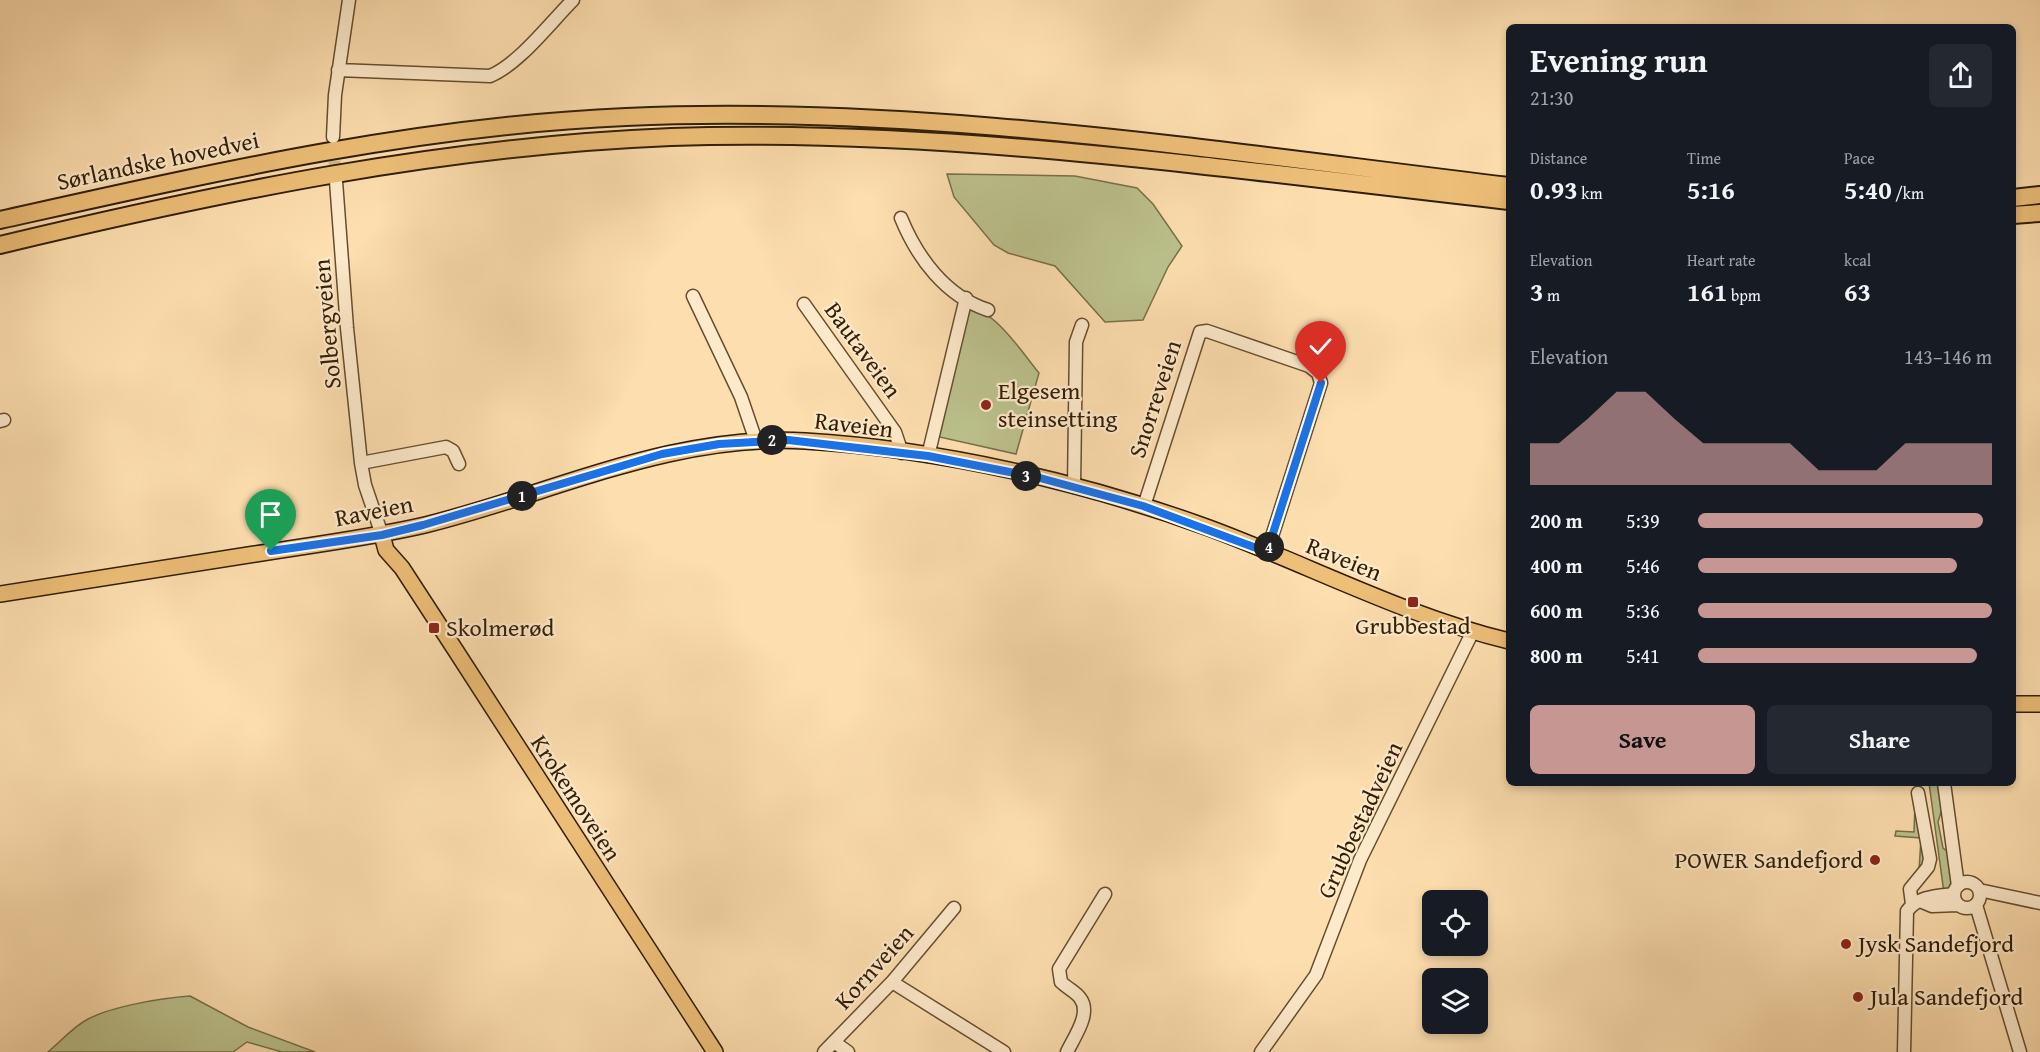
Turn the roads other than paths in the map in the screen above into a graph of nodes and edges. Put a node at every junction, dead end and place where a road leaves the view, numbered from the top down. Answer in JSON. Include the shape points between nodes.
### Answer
{"nodes":[{"id":1,"x":349,"y":0,"type":"edge"},
{"id":2,"x":573,"y":0,"type":"edge"},
{"id":3,"x":338,"y":70,"type":"junction"},
{"id":4,"x":330,"y":144,"type":"junction"},
{"id":5,"x":336,"y":180,"type":"tunnel mouth"},
{"id":6,"x":1506,"y":186,"type":"edge"},
{"id":7,"x":2040,"y":195,"type":"edge"},
{"id":8,"x":2016,"y":198,"type":"edge"},
{"id":9,"x":1506,"y":201,"type":"edge"},
{"id":10,"x":2040,"y":213,"type":"edge"},
{"id":11,"x":2016,"y":215,"type":"edge"},
{"id":12,"x":901,"y":218,"type":"dead end"},
{"id":13,"x":0,"y":220,"type":"edge"},
{"id":14,"x":0,"y":245,"type":"edge"},
{"id":15,"x":693,"y":296,"type":"dead end"},
{"id":16,"x":966,"y":298,"type":"junction"},
{"id":17,"x":804,"y":304,"type":"dead end"},
{"id":18,"x":988,"y":310,"type":"dead end"},
{"id":19,"x":1082,"y":325,"type":"dead end"},
{"id":20,"x":756,"y":441,"type":"junction"},
{"id":21,"x":902,"y":453,"type":"junction"},
{"id":22,"x":928,"y":456,"type":"junction"},
{"id":23,"x":362,"y":463,"type":"junction"},
{"id":24,"x":459,"y":464,"type":"dead end"},
{"id":25,"x":1074,"y":487,"type":"junction"},
{"id":26,"x":1143,"y":506,"type":"junction"},
{"id":27,"x":382,"y":535,"type":"junction"},
{"id":28,"x":1267,"y":552,"type":"junction"},
{"id":29,"x":0,"y":594,"type":"edge"},
{"id":30,"x":1473,"y":631,"type":"junction"},
{"id":31,"x":1506,"y":639,"type":"edge"},
{"id":32,"x":2016,"y":704,"type":"edge"},
{"id":33,"x":2040,"y":704,"type":"edge"},
{"id":34,"x":1945,"y":786,"type":"edge"},
{"id":35,"x":1918,"y":794,"type":"dead end"},
{"id":36,"x":1105,"y":894,"type":"dead end"},
{"id":37,"x":1967,"y":896,"type":"junction"},
{"id":38,"x":1916,"y":903,"type":"junction"},
{"id":39,"x":2040,"y":903,"type":"edge"},
{"id":40,"x":954,"y":908,"type":"dead end"},
{"id":41,"x":892,"y":982,"type":"junction"},
{"id":42,"x":834,"y":1042,"type":"junction"},
{"id":43,"x":715,"y":1052,"type":"edge"},
{"id":44,"x":824,"y":1052,"type":"edge"},
{"id":45,"x":848,"y":1052,"type":"edge"},
{"id":46,"x":1004,"y":1052,"type":"edge"},
{"id":47,"x":1067,"y":1052,"type":"edge"},
{"id":48,"x":1261,"y":1052,"type":"edge"},
{"id":49,"x":1904,"y":1052,"type":"edge"},
{"id":50,"x":2020,"y":1052,"type":"edge"}],
"edges":[{"from":1,"to":3,"type":"street"},
{"from":2,"to":3,"type":"street","via":[[520,53],[490,76]]},
{"from":3,"to":4,"type":"street"},
{"from":4,"to":6,"type":"highway","name":"Sørlandske hovedvei","via":[[613,118],[848,116],[1098,137]]},
{"from":4,"to":13,"type":"highway","name":"Sørlandske hovedvei"},
{"from":5,"to":23,"type":"street","name":"Solbergveien"},
{"from":7,"to":8,"type":"highway"},
{"from":9,"to":14,"type":"highway","name":"Sørlandske hovedvei","via":[[1115,156],[890,138],[673,137],[560,144],[290,181]]},
{"from":10,"to":11,"type":"highway"},
{"from":12,"to":16,"type":"street","via":[[930,269]]},
{"from":15,"to":20,"type":"street","via":[[741,397]]},
{"from":16,"to":18,"type":"street"},
{"from":16,"to":22,"type":"street"},
{"from":17,"to":21,"type":"street","name":"Bautaveien","via":[[895,432]]},
{"from":19,"to":25,"type":"street","via":[[1076,342]]},
{"from":20,"to":21,"type":"main road","name":"Raveien","via":[[816,442]]},
{"from":20,"to":27,"type":"main road","name":"Raveien","via":[[662,454]]},
{"from":21,"to":22,"type":"main road","name":"Raveien"},
{"from":22,"to":25,"type":"main road","name":"Raveien"},
{"from":23,"to":24,"type":"street","via":[[446,447],[453,451]]},
{"from":23,"to":27,"type":"street","name":"Solbergveien"},
{"from":25,"to":26,"type":"main road","name":"Raveien"},
{"from":26,"to":28,"type":"main road","name":"Raveien"},
{"from":26,"to":28,"type":"street","name":"Snorreveien","via":[[1200,333],[1212,333],[1309,366],[1318,373],[1321,383]]},
{"from":27,"to":29,"type":"main road","name":"Raveien"},
{"from":27,"to":43,"type":"main road","name":"Krokemoveien","via":[[389,539],[402,568]]},
{"from":28,"to":30,"type":"main road","name":"Raveien"},
{"from":30,"to":31,"type":"main road","name":"Raveien"},
{"from":30,"to":48,"type":"street","name":"Grubbestadveien","via":[[1360,860],[1316,975]]},
{"from":32,"to":33,"type":"main road"},
{"from":34,"to":37,"type":"street"},
{"from":35,"to":38,"type":"street","via":[[1930,859],[1910,889]]},
{"from":36,"to":47,"type":"street","via":[[1059,969],[1061,982],[1080,998],[1084,1009]]},
{"from":37,"to":38,"type":"street","via":[[1932,906]]},
{"from":37,"to":39,"type":"street"},
{"from":37,"to":50,"type":"street","via":[[2003,988]]},
{"from":38,"to":49,"type":"street","via":[[1907,911],[1906,921]]},
{"from":40,"to":41,"type":"street","name":"Kornveien"},
{"from":41,"to":42,"type":"street","name":"Kornveien"},
{"from":41,"to":46,"type":"street"},
{"from":42,"to":44,"type":"street","name":"Kornveien"},
{"from":42,"to":45,"type":"street"}]}
